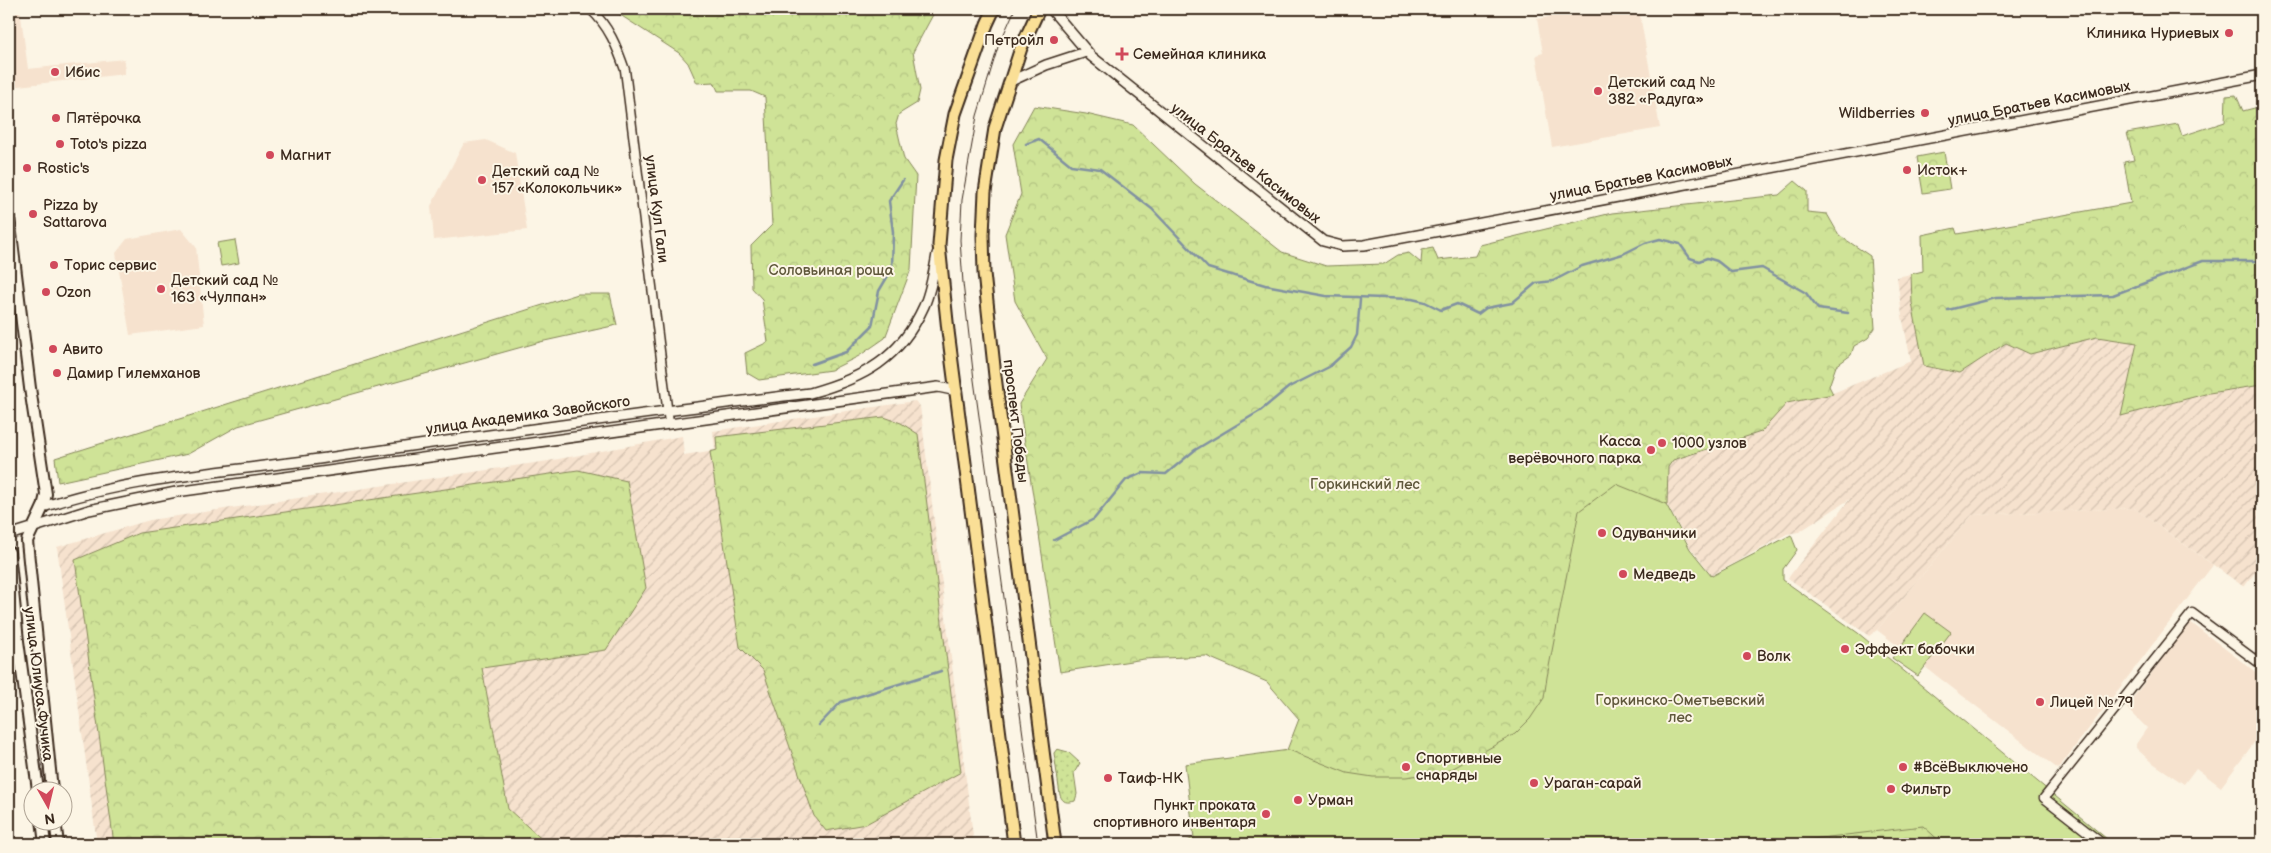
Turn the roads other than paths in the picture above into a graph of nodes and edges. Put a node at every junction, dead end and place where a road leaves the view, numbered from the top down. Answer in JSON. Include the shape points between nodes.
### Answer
{"nodes":[{"id":1,"x":590,"y":9,"type":"edge"},
{"id":2,"x":988,"y":9,"type":"edge"},
{"id":3,"x":994,"y":9,"type":"edge"},
{"id":4,"x":1039,"y":9,"type":"edge"},
{"id":5,"x":1051,"y":9,"type":"edge"},
{"id":6,"x":987,"y":24,"type":"junction"},
{"id":7,"x":1086,"y":52,"type":"junction"},
{"id":8,"x":2262,"y":75,"type":"edge"},
{"id":9,"x":1009,"y":82,"type":"junction"},
{"id":10,"x":9,"y":217,"type":"edge"},
{"id":11,"x":939,"y":245,"type":"junction"},
{"id":12,"x":956,"y":391,"type":"junction"},
{"id":13,"x":667,"y":409,"type":"junction"},
{"id":14,"x":669,"y":423,"type":"junction"},
{"id":15,"x":120,"y":486,"type":"junction"},
{"id":16,"x":121,"y":502,"type":"junction"},
{"id":17,"x":43,"y":507,"type":"junction"},
{"id":18,"x":32,"y":529,"type":"junction"},
{"id":19,"x":9,"y":534,"type":"edge"},
{"id":20,"x":9,"y":552,"type":"edge"},
{"id":21,"x":2262,"y":665,"type":"edge"},
{"id":22,"x":37,"y":780,"type":"edge"},
{"id":23,"x":51,"y":780,"type":"edge"},
{"id":24,"x":43,"y":830,"type":"edge"},
{"id":25,"x":56,"y":830,"type":"edge"},
{"id":26,"x":1013,"y":843,"type":"edge"},
{"id":27,"x":45,"y":844,"type":"edge"},
{"id":28,"x":58,"y":844,"type":"edge"},
{"id":29,"x":1055,"y":844,"type":"edge"},
{"id":30,"x":2103,"y":844,"type":"edge"}],
"edges":[{"from":1,"to":13,"type":"street","name":"улица Кул Гали","via":[[601,18],[616,43],[626,70]]},
{"from":2,"to":6,"type":"street"},
{"from":3,"to":6,"type":"main road"},
{"from":4,"to":9,"type":"main road","name":"проспект Победы"},
{"from":5,"to":7,"type":"street","name":"улица Братьев Касимовых"},
{"from":6,"to":11,"type":"main road","via":[[955,114],[946,160]]},
{"from":7,"to":8,"type":"street","name":"улица Братьев Касимовых","via":[[1323,241],[1342,246],[1418,235]]},
{"from":7,"to":9,"type":"street"},
{"from":9,"to":29,"type":"main road","name":"проспект Победы","via":[[995,128],[985,192],[984,273]]},
{"from":10,"to":17,"type":"main road","name":"улица Юлиуса Фучика","via":[[46,494]]},
{"from":11,"to":12,"type":"main road"},
{"from":11,"to":13,"type":"street","name":"улица Академика Завойского","via":[[925,305],[910,331],[889,355],[862,376],[810,392]]},
{"from":12,"to":14,"type":"street","name":"улица Академика Завойского","via":[[938,387]]},
{"from":12,"to":26,"type":"main road"},
{"from":13,"to":14,"type":"street","name":"улица Кул Гали"},
{"from":13,"to":15,"type":"street","name":"улица Академика Завойского"},
{"from":14,"to":16,"type":"street","name":"улица Академика Завойского"},
{"from":15,"to":16,"type":"street","via":[[115,492]]},
{"from":15,"to":17,"type":"street","name":"улица Академика Завойского"},
{"from":16,"to":18,"type":"street","name":"улица Академика Завойского"},
{"from":17,"to":18,"type":"main road","name":"улица Юлиуса Фучика"},
{"from":18,"to":19,"type":"street","name":"улица Академика Завойского"},
{"from":18,"to":23,"type":"main road","name":"улица Юлиуса Фучика","via":[[27,541],[28,557]]},
{"from":20,"to":22,"type":"main road","name":"улица Юлиуса Фучика"},
{"from":21,"to":30,"type":"street","via":[[2192,612],[2044,798]]},
{"from":24,"to":27,"type":"main road"},
{"from":25,"to":28,"type":"main road"}]}
